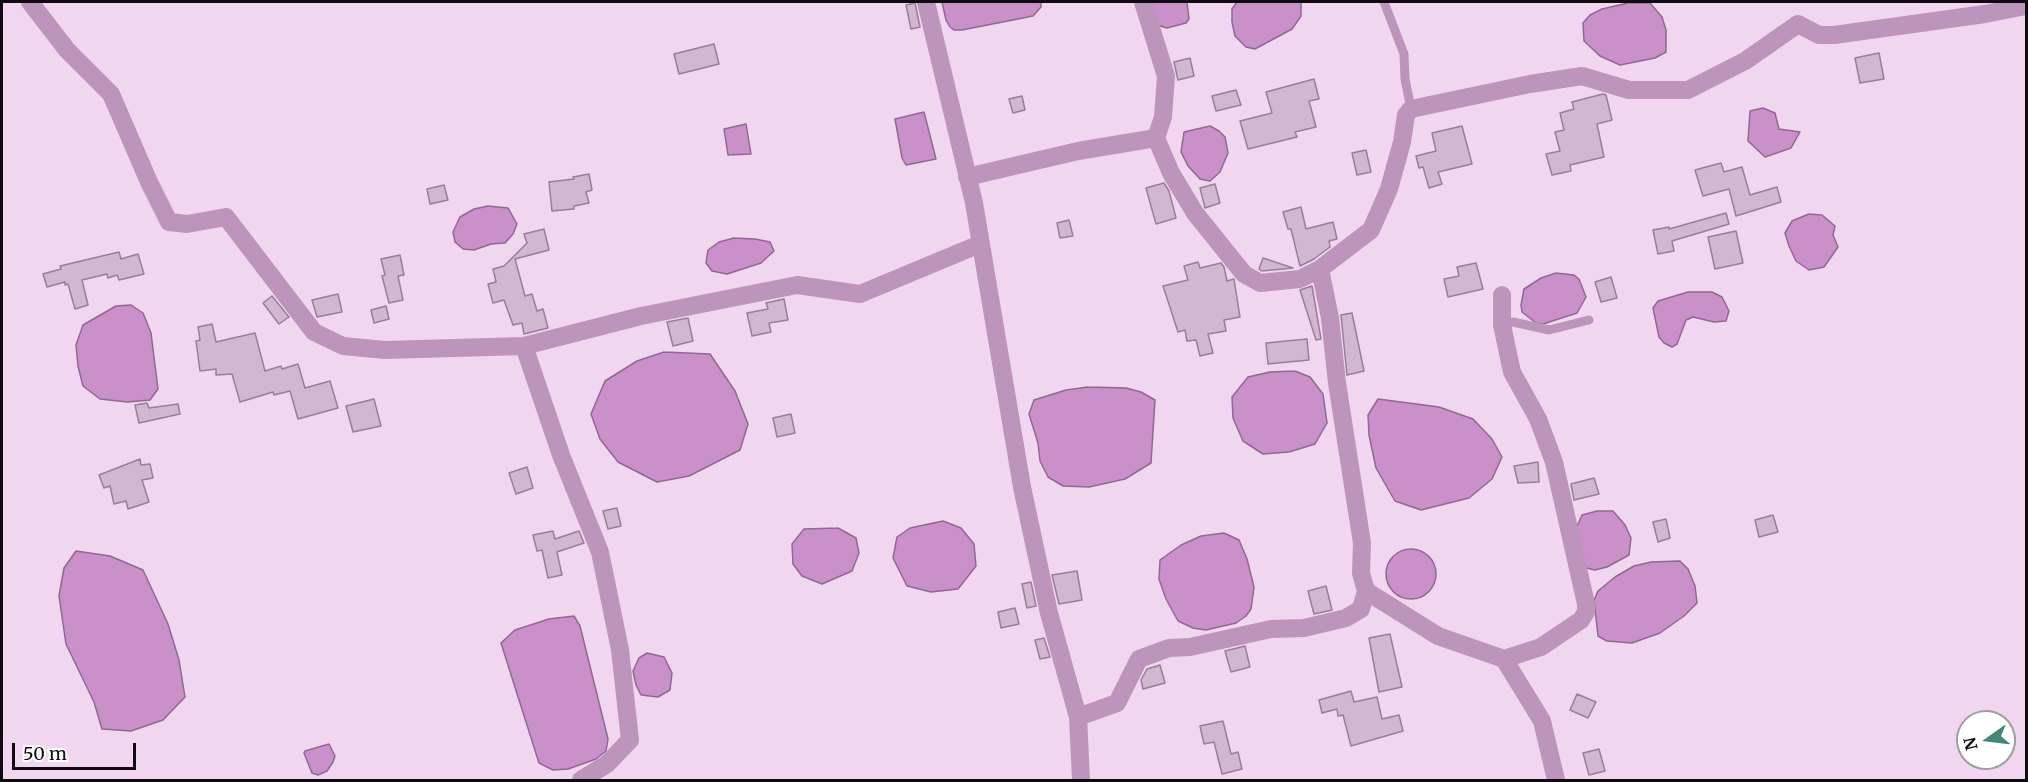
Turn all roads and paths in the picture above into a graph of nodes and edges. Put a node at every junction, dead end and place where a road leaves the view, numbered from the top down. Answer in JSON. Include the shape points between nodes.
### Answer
{"nodes":[{"id":1,"x":30,"y":2,"type":"edge"},
{"id":2,"x":926,"y":2,"type":"edge"},
{"id":3,"x":1143,"y":2,"type":"edge"},
{"id":4,"x":1384,"y":2,"type":"edge"},
{"id":5,"x":2026,"y":6,"type":"edge"},
{"id":6,"x":1411,"y":109,"type":"junction"},
{"id":7,"x":1156,"y":138,"type":"junction"},
{"id":8,"x":968,"y":177,"type":"junction"},
{"id":9,"x":980,"y":244,"type":"junction"},
{"id":10,"x":1320,"y":269,"type":"junction"},
{"id":11,"x":1502,"y":295,"type":"dead end"},
{"id":12,"x":1589,"y":320,"type":"dead end"},
{"id":13,"x":1503,"y":325,"type":"junction"},
{"id":14,"x":524,"y":345,"type":"junction"},
{"id":15,"x":1366,"y":591,"type":"junction"},
{"id":16,"x":1504,"y":659,"type":"junction"},
{"id":17,"x":1078,"y":717,"type":"junction"},
{"id":18,"x":581,"y":780,"type":"edge"},
{"id":19,"x":1081,"y":780,"type":"edge"},
{"id":20,"x":1556,"y":780,"type":"edge"}],
"edges":[{"from":1,"to":14,"type":"street","via":[[67,50],[111,94],[169,222],[187,224],[226,217],[315,332],[343,346],[385,350]]},
{"from":2,"to":8,"type":"street"},
{"from":3,"to":7,"type":"street","via":[[1166,76],[1163,117]]},
{"from":4,"to":6,"type":"lane","via":[[1404,54]]},
{"from":5,"to":6,"type":"street","via":[[1834,36],[1819,35],[1798,24],[1745,61],[1688,90],[1629,90],[1582,76]]},
{"from":6,"to":10,"type":"street","via":[[1406,115],[1389,189],[1371,230]]},
{"from":7,"to":8,"type":"street","via":[[1078,151]]},
{"from":7,"to":10,"type":"street","via":[[1195,213],[1244,274],[1260,283],[1278,282],[1300,279]]},
{"from":8,"to":9,"type":"street"},
{"from":9,"to":14,"type":"street","via":[[860,294],[797,285],[641,316]]},
{"from":9,"to":17,"type":"street","via":[[1022,487],[1049,613]]},
{"from":10,"to":15,"type":"street"},
{"from":11,"to":13,"type":"street"},
{"from":12,"to":13,"type":"lane","via":[[1549,330],[1513,322]]},
{"from":13,"to":16,"type":"street","via":[[1512,372],[1538,419],[1554,462],[1586,604],[1581,620],[1541,647]]},
{"from":14,"to":18,"type":"street","via":[[561,455],[600,552],[620,650],[630,740],[607,764]]},
{"from":15,"to":16,"type":"street","via":[[1438,636]]},
{"from":15,"to":17,"type":"street","via":[[1361,609],[1346,618],[1169,648],[1139,659],[1117,703]]},
{"from":16,"to":20,"type":"street","via":[[1542,721]]},
{"from":17,"to":19,"type":"street"}]}
